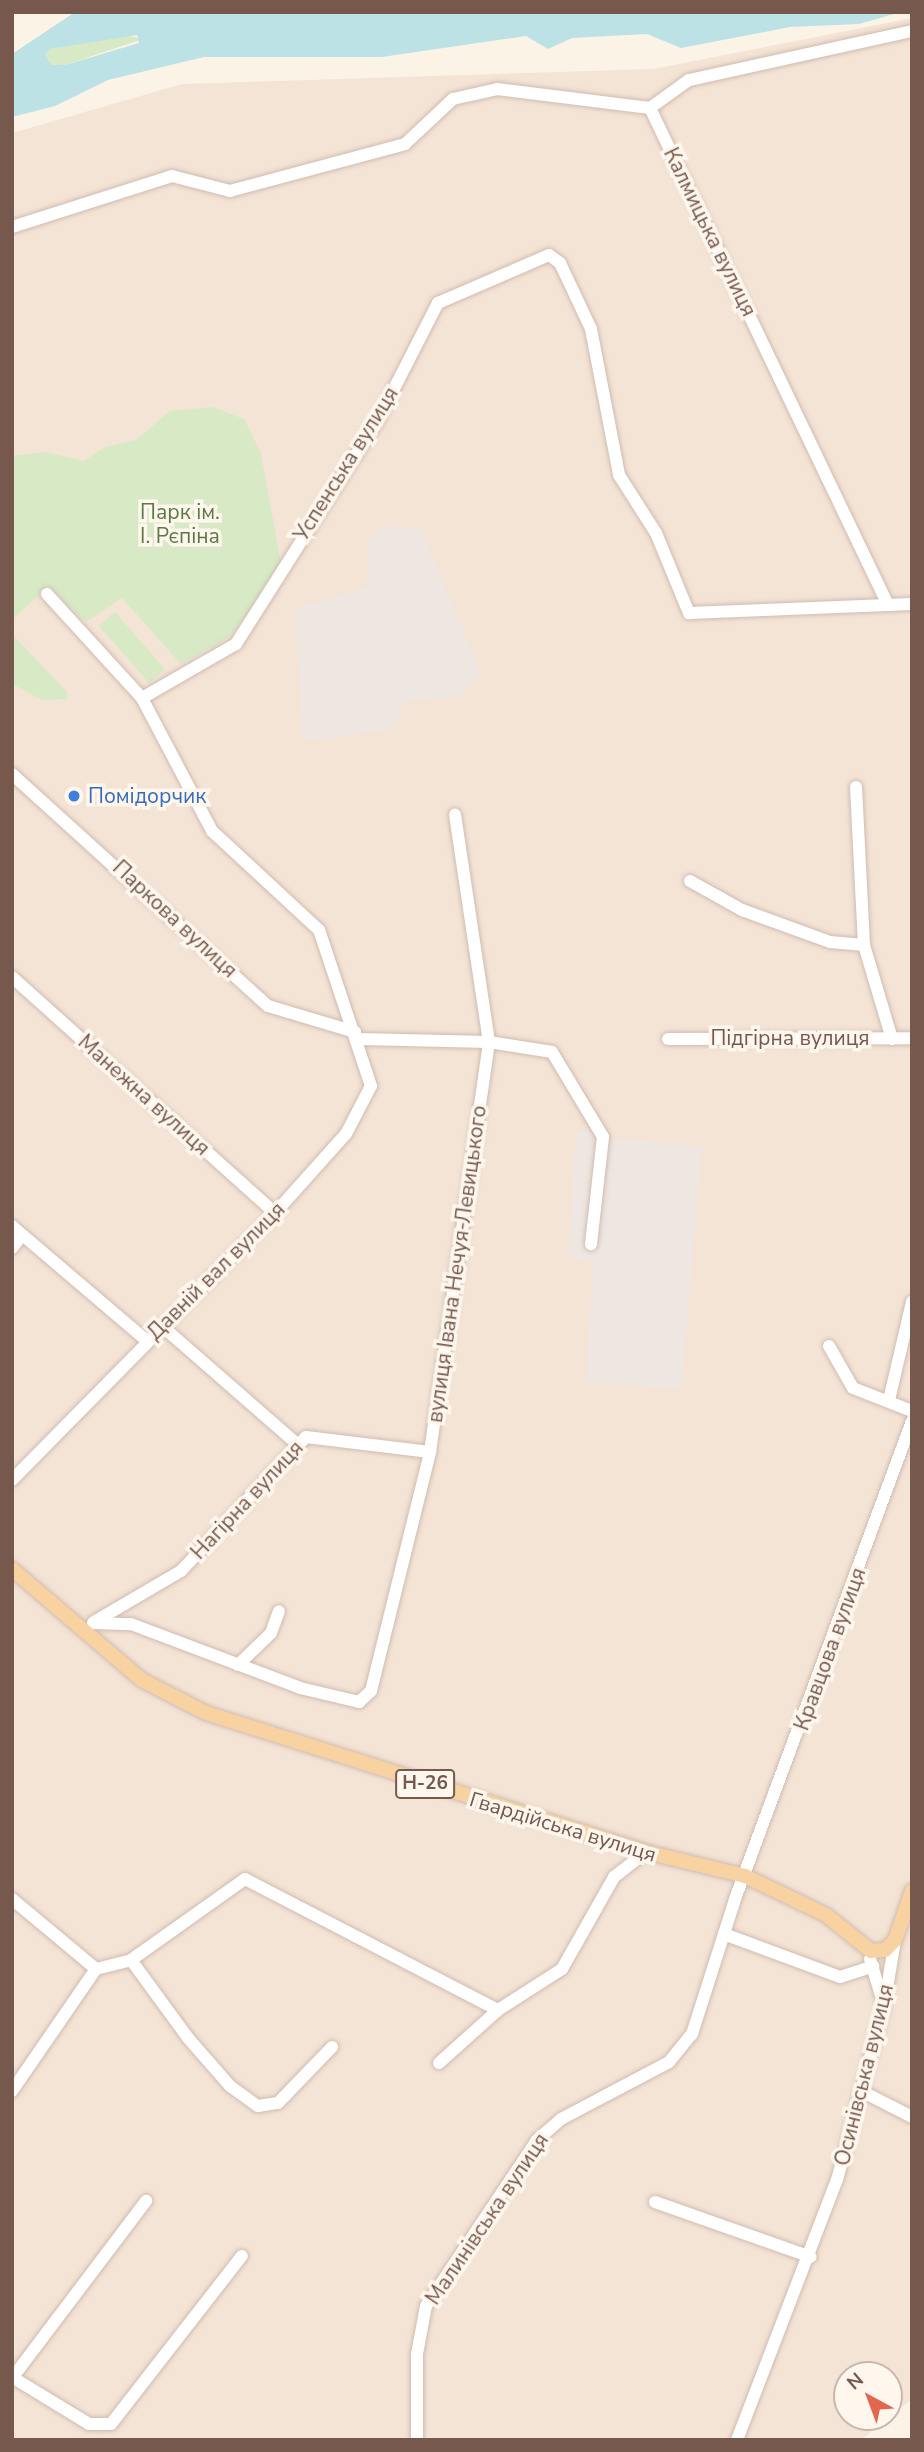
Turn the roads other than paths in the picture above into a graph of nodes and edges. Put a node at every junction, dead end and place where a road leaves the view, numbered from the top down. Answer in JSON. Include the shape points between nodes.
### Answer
{"nodes":[{"id":1,"x":912,"y":31,"type":"edge"},
{"id":2,"x":650,"y":108,"type":"junction"},
{"id":3,"x":12,"y":228,"type":"edge"},
{"id":4,"x":47,"y":594,"type":"dead end"},
{"id":5,"x":912,"y":604,"type":"edge"},
{"id":6,"x":888,"y":605,"type":"junction"},
{"id":7,"x":142,"y":698,"type":"junction"},
{"id":8,"x":12,"y":774,"type":"edge"},
{"id":9,"x":856,"y":787,"type":"dead end"},
{"id":10,"x":455,"y":815,"type":"dead end"},
{"id":11,"x":690,"y":881,"type":"dead end"},
{"id":12,"x":864,"y":945,"type":"junction"},
{"id":13,"x":12,"y":977,"type":"edge"},
{"id":14,"x":357,"y":1035,"type":"junction"},
{"id":15,"x":912,"y":1038,"type":"edge"},
{"id":16,"x":668,"y":1039,"type":"dead end"},
{"id":17,"x":892,"y":1039,"type":"junction"},
{"id":18,"x":489,"y":1042,"type":"junction"},
{"id":19,"x":275,"y":1213,"type":"junction"},
{"id":20,"x":17,"y":1231,"type":"edge"},
{"id":21,"x":591,"y":1244,"type":"dead end"},
{"id":22,"x":12,"y":1248,"type":"edge"},
{"id":23,"x":912,"y":1301,"type":"edge"},
{"id":24,"x":163,"y":1327,"type":"junction"},
{"id":25,"x":147,"y":1341,"type":"junction"},
{"id":26,"x":829,"y":1346,"type":"dead end"},
{"id":27,"x":889,"y":1400,"type":"junction"},
{"id":28,"x":912,"y":1411,"type":"edge"},
{"id":29,"x":912,"y":1421,"type":"edge"},
{"id":30,"x":296,"y":1443,"type":"junction"},
{"id":31,"x":430,"y":1452,"type":"junction"},
{"id":32,"x":12,"y":1480,"type":"edge"},
{"id":33,"x":12,"y":1569,"type":"edge"},
{"id":34,"x":279,"y":1611,"type":"dead end"},
{"id":35,"x":87,"y":1626,"type":"junction"},
{"id":36,"x":238,"y":1665,"type":"junction"},
{"id":37,"x":646,"y":1852,"type":"junction"},
{"id":38,"x":745,"y":1876,"type":"junction"},
{"id":39,"x":912,"y":1891,"type":"edge"},
{"id":40,"x":12,"y":1899,"type":"edge"},
{"id":41,"x":724,"y":1934,"type":"junction"},
{"id":42,"x":895,"y":1940,"type":"junction"},
{"id":43,"x":864,"y":1947,"type":"junction"},
{"id":44,"x":131,"y":1960,"type":"junction"},
{"id":45,"x":873,"y":1966,"type":"junction"},
{"id":46,"x":96,"y":1969,"type":"junction"},
{"id":47,"x":884,"y":2006,"type":"junction"},
{"id":48,"x":498,"y":2010,"type":"junction"},
{"id":49,"x":332,"y":2047,"type":"dead end"},
{"id":50,"x":439,"y":2063,"type":"dead end"},
{"id":51,"x":12,"y":2091,"type":"edge"},
{"id":52,"x":863,"y":2092,"type":"junction"},
{"id":53,"x":912,"y":2117,"type":"edge"},
{"id":54,"x":146,"y":2201,"type":"dead end"},
{"id":55,"x":655,"y":2202,"type":"dead end"},
{"id":56,"x":242,"y":2256,"type":"dead end"},
{"id":57,"x":811,"y":2257,"type":"junction"},
{"id":58,"x":12,"y":2377,"type":"edge"},
{"id":59,"x":417,"y":2440,"type":"edge"},
{"id":60,"x":737,"y":2440,"type":"edge"}],
"edges":[{"from":1,"to":2,"type":"street","via":[[689,80]]},
{"from":2,"to":3,"type":"street","via":[[497,89],[453,99],[405,144],[230,191],[172,176]]},
{"from":2,"to":6,"type":"street","name":"Калмицька вулиця"},
{"from":4,"to":7,"type":"street","name":"Давній вал вулиця"},
{"from":5,"to":6,"type":"street"},
{"from":6,"to":7,"type":"street","name":"Успенська вулиця","via":[[689,613],[656,533],[619,475],[591,329],[560,263],[550,255],[438,303],[377,422],[236,644]]},
{"from":7,"to":14,"type":"street","name":"Давній вал вулиця","via":[[212,831],[318,930]]},
{"from":8,"to":14,"type":"street","name":"Паркова вулиця","via":[[268,1006]]},
{"from":9,"to":12,"type":"street"},
{"from":10,"to":18,"type":"street","name":"вулиця Івана Нечуя-Левицького"},
{"from":11,"to":12,"type":"street","via":[[742,910],[830,942]]},
{"from":12,"to":17,"type":"street"},
{"from":13,"to":19,"type":"street","name":"Манежна вулиця"},
{"from":14,"to":18,"type":"street","name":"Паркова вулиця"},
{"from":14,"to":19,"type":"street","name":"Давній вал вулиця","via":[[372,1086],[345,1134]]},
{"from":15,"to":17,"type":"street","name":"Підгірна вулиця"},
{"from":16,"to":17,"type":"street","name":"Підгірна вулиця"},
{"from":18,"to":21,"type":"street","name":"Паркова вулиця","via":[[552,1052],[603,1137]]},
{"from":18,"to":31,"type":"street","name":"вулиця Івана Нечуя-Левицького"},
{"from":19,"to":24,"type":"street","name":"Давній вал вулиця"},
{"from":20,"to":22,"type":"street"},
{"from":20,"to":25,"type":"street"},
{"from":23,"to":27,"type":"street"},
{"from":24,"to":25,"type":"street","name":"Давній вал вулиця"},
{"from":24,"to":30,"type":"street"},
{"from":25,"to":32,"type":"street","name":"Давній вал вулиця"},
{"from":26,"to":27,"type":"street","via":[[853,1388]]},
{"from":27,"to":28,"type":"street"},
{"from":29,"to":38,"type":"street","name":"Кравцова вулиця"},
{"from":30,"to":31,"type":"street","name":"Нагірна вулиця","via":[[327,1436]]},
{"from":30,"to":35,"type":"street","name":"Нагірна вулиця","via":[[181,1571]]},
{"from":31,"to":36,"type":"street","name":"вулиця Івана Нечуя-Левицького","via":[[382,1664],[369,1697],[359,1702]]},
{"from":33,"to":35,"type":"main road","name":"Гвардійська вулиця","number":"Н-26"},
{"from":34,"to":36,"type":"street","via":[[271,1633]]},
{"from":35,"to":36,"type":"street","via":[[131,1624]]},
{"from":35,"to":37,"type":"main road","name":"Гвардійська вулиця","number":"Н-26","via":[[142,1680],[206,1713]]},
{"from":37,"to":38,"type":"main road","name":"Гвардійська вулиця","number":"Н-26"},
{"from":37,"to":48,"type":"street","via":[[614,1877],[562,1969]]},
{"from":38,"to":41,"type":"street","name":"Малинівська вулиця"},
{"from":38,"to":43,"type":"main road","name":"Гвардійська вулиця","number":"Н-26","via":[[826,1915]]},
{"from":39,"to":42,"type":"main road","name":"Осинівська вулиця"},
{"from":40,"to":46,"type":"street"},
{"from":41,"to":45,"type":"street","via":[[841,1977]]},
{"from":41,"to":59,"type":"street","name":"Малинівська вулиця","via":[[683,2049],[548,2129],[439,2285],[420,2329]]},
{"from":42,"to":43,"type":"main road","via":[[878,1952]]},
{"from":42,"to":47,"type":"street","name":"Осинівська вулиця"},
{"from":43,"to":45,"type":"street"},
{"from":44,"to":46,"type":"street"},
{"from":44,"to":48,"type":"street","via":[[250,1879]]},
{"from":44,"to":49,"type":"street","via":[[188,2038],[230,2086],[258,2106],[278,2103]]},
{"from":45,"to":47,"type":"street"},
{"from":46,"to":51,"type":"street"},
{"from":47,"to":52,"type":"street","name":"Осинівська вулиця"},
{"from":48,"to":50,"type":"street"},
{"from":52,"to":53,"type":"street"},
{"from":52,"to":57,"type":"street","name":"Осинівська вулиця"},
{"from":54,"to":58,"type":"street"},
{"from":55,"to":57,"type":"street"},
{"from":56,"to":58,"type":"street","via":[[111,2424],[89,2424]]},
{"from":57,"to":60,"type":"street","name":"Осинівська вулиця"}]}
